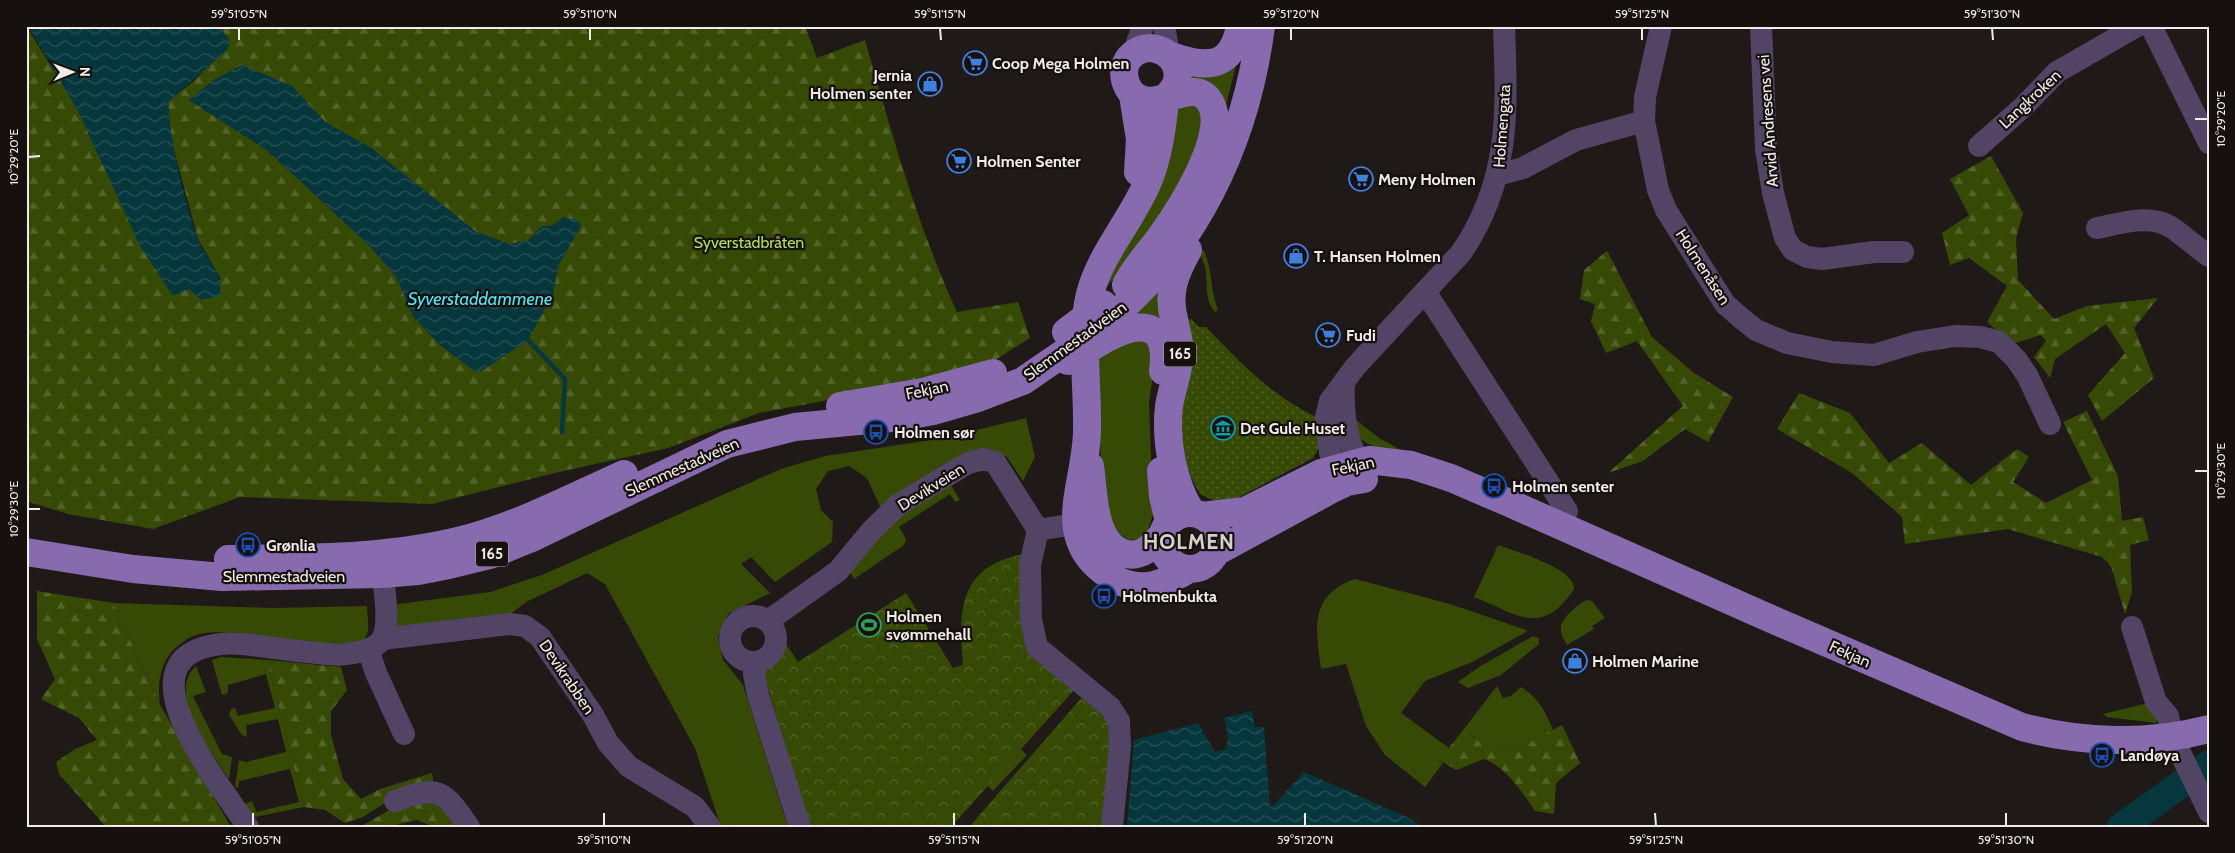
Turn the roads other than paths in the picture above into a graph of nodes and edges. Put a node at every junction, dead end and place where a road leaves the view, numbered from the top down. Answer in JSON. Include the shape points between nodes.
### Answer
{"nodes":[{"id":1,"x":1143,"y":26,"type":"edge"},
{"id":2,"x":1164,"y":26,"type":"edge"},
{"id":3,"x":1240,"y":26,"type":"edge"},
{"id":4,"x":1249,"y":26,"type":"edge"},
{"id":5,"x":1261,"y":26,"type":"edge"},
{"id":6,"x":1504,"y":26,"type":"edge"},
{"id":7,"x":1661,"y":26,"type":"edge"},
{"id":8,"x":1761,"y":26,"type":"edge"},
{"id":9,"x":2137,"y":26,"type":"edge"},
{"id":10,"x":2151,"y":26,"type":"edge"},
{"id":11,"x":1133,"y":54,"type":"junction"},
{"id":12,"x":1170,"y":55,"type":"junction"},
{"id":13,"x":1133,"y":95,"type":"junction"},
{"id":14,"x":1166,"y":97,"type":"junction"},
{"id":15,"x":1644,"y":121,"type":"junction"},
{"id":16,"x":2209,"y":143,"type":"edge"},
{"id":17,"x":1979,"y":146,"type":"dead end"},
{"id":18,"x":1498,"y":175,"type":"junction"},
{"id":19,"x":1208,"y":198,"type":"junction"},
{"id":20,"x":1127,"y":217,"type":"junction"},
{"id":21,"x":2097,"y":228,"type":"dead end"},
{"id":22,"x":1903,"y":252,"type":"dead end"},
{"id":23,"x":2209,"y":256,"type":"edge"},
{"id":24,"x":1126,"y":285,"type":"junction"},
{"id":25,"x":1426,"y":293,"type":"junction"},
{"id":26,"x":1102,"y":324,"type":"junction"},
{"id":27,"x":1067,"y":348,"type":"junction"},
{"id":28,"x":965,"y":382,"type":"joint"},
{"id":29,"x":888,"y":398,"type":"joint"},
{"id":30,"x":2050,"y":424,"type":"dead end"},
{"id":31,"x":1350,"y":473,"type":"junction"},
{"id":32,"x":1567,"y":510,"type":"dead end"},
{"id":33,"x":1087,"y":522,"type":"junction"},
{"id":34,"x":1182,"y":522,"type":"junction"},
{"id":35,"x":1038,"y":530,"type":"junction"},
{"id":36,"x":26,"y":534,"type":"edge"},
{"id":37,"x":26,"y":552,"type":"edge"},
{"id":38,"x":1216,"y":552,"type":"junction"},
{"id":39,"x":381,"y":564,"type":"junction"},
{"id":40,"x":1188,"y":570,"type":"junction"},
{"id":41,"x":768,"y":621,"type":"junction"},
{"id":42,"x":2132,"y":627,"type":"dead end"},
{"id":43,"x":375,"y":644,"type":"junction"},
{"id":44,"x":757,"y":662,"type":"junction"},
{"id":45,"x":2209,"y":729,"type":"edge"},
{"id":46,"x":404,"y":734,"type":"dead end"},
{"id":47,"x":2172,"y":736,"type":"junction"},
{"id":48,"x":395,"y":801,"type":"dead end"},
{"id":49,"x":2205,"y":802,"type":"edge"},
{"id":50,"x":248,"y":827,"type":"edge"},
{"id":51,"x":468,"y":827,"type":"edge"},
{"id":52,"x":710,"y":827,"type":"edge"},
{"id":53,"x":800,"y":827,"type":"edge"},
{"id":54,"x":1112,"y":827,"type":"edge"}],
"edges":[{"from":1,"to":11,"type":"street"},
{"from":2,"to":12,"type":"street"},
{"from":3,"to":12,"type":"main road","via":[[1234,46],[1228,56],[1220,60],[1201,64]]},
{"from":4,"to":24,"type":"main road","name":"Slemmestadveien","number":"165","via":[[1230,111],[1210,168],[1169,239],[1138,276]]},
{"from":5,"to":19,"type":"main road","name":"Slemmestadveien","number":"165","via":[[1246,103],[1229,154]]},
{"from":6,"to":18,"type":"street","name":"Holmengata","via":[[1506,104]]},
{"from":7,"to":15,"type":"street","name":"Holmenåsen","via":[[1645,97]]},
{"from":8,"to":22,"type":"street","name":"Arvid Andresens vei","via":[[1766,149],[1785,238],[1793,250],[1807,257],[1822,259]]},
{"from":9,"to":17,"type":"street","name":"Langkroken","via":[[2057,72]]},
{"from":10,"to":16,"type":"street"},
{"from":11,"to":12,"type":"main road","via":[[1145,48],[1157,48]]},
{"from":11,"to":13,"type":"main road","via":[[1124,74]]},
{"from":12,"to":14,"type":"main road","via":[[1178,69],[1176,84]]},
{"from":13,"to":14,"type":"main road","via":[[1154,101]]},
{"from":13,"to":20,"type":"main road","via":[[1140,153]]},
{"from":14,"to":20,"type":"main road","via":[[1156,156],[1148,180]]},
{"from":14,"to":24,"type":"main road","number":"165","via":[[1185,92],[1206,97],[1213,107],[1215,129],[1205,158],[1176,214]]},
{"from":15,"to":18,"type":"street","via":[[1576,140],[1523,168]]},
{"from":15,"to":30,"type":"street","name":"Holmenåsen","via":[[1658,190],[1666,210],[1725,304],[1756,330],[1787,343],[1832,352],[1874,355],[1917,342],[1955,336],[1999,342],[2027,375]]},
{"from":18,"to":25,"type":"street","name":"Holmengata","via":[[1475,233]]},
{"from":19,"to":26,"type":"main road","name":"Slemmestadveien","number":"165","via":[[1169,259],[1138,294]]},
{"from":19,"to":34,"type":"main road","number":"165","via":[[1199,231],[1176,273],[1170,297],[1180,352],[1169,407],[1169,439],[1183,500]]},
{"from":20,"to":33,"type":"main road","via":[[1096,276],[1088,301],[1086,444],[1076,502]]},
{"from":21,"to":23,"type":"street","via":[[2140,220],[2158,222]]},
{"from":24,"to":26,"type":"main road","name":"Slemmestadveien","number":"165"},
{"from":25,"to":31,"type":"street","name":"Holmengata","via":[[1344,381],[1343,407],[1349,438]]},
{"from":25,"to":32,"type":"street"},
{"from":26,"to":27,"type":"main road","name":"Slemmestadveien","number":"165"},
{"from":26,"to":34,"type":"main road","number":"165","via":[[1122,330],[1137,326],[1154,331],[1163,344],[1158,414],[1163,496]]},
{"from":27,"to":28,"type":"main road","name":"Slemmestadveien","number":"165","via":[[1038,352],[1009,368]]},
{"from":27,"to":39,"type":"main road","name":"Slemmestadveien","number":"165","via":[[1034,375],[978,398],[914,415],[814,424],[751,437],[703,454],[510,547],[418,571]]},
{"from":28,"to":29,"type":"main road","name":"Fekjan","number":"165"},
{"from":29,"to":39,"type":"main road","name":"Slemmestadveien","number":"165","via":[[753,422],[481,534]]},
{"from":31,"to":34,"type":"main road","name":"Fekjan","via":[[1321,474],[1245,511]]},
{"from":31,"to":38,"type":"main road","name":"Fekjan"},
{"from":31,"to":47,"type":"main road","name":"Fekjan","via":[[1410,478],[1507,502],[2009,722],[2053,735],[2085,738]]},
{"from":33,"to":34,"type":"main road","via":[[1107,543],[1128,555],[1151,548]]},
{"from":33,"to":35,"type":"street"},
{"from":33,"to":40,"type":"main road","via":[[1078,536],[1089,559],[1122,583],[1158,585]]},
{"from":34,"to":38,"type":"main road","via":[[1214,527],[1218,535]]},
{"from":34,"to":40,"type":"main road","via":[[1162,545],[1171,562]]},
{"from":35,"to":41,"type":"street","name":"Devikveien","via":[[995,462],[983,459],[968,463],[898,506],[872,530],[838,571]]},
{"from":35,"to":54,"type":"street","via":[[1030,565],[1031,620],[1038,647],[1110,707],[1119,721],[1120,747]]},
{"from":36,"to":39,"type":"main road","name":"Slemmestadveien","number":"165","via":[[104,549],[197,558],[277,558]]},
{"from":37,"to":39,"type":"main road","name":"Slemmestadveien","number":"165","via":[[133,569],[222,577]]},
{"from":38,"to":40,"type":"main road","via":[[1205,566]]},
{"from":39,"to":43,"type":"street","via":[[386,619]]},
{"from":41,"to":44,"type":"street","via":[[776,633],[775,648],[771,655]]},
{"from":41,"to":44,"type":"street","via":[[762,617],[747,617],[731,632],[732,648],[736,654],[749,662]]},
{"from":42,"to":47,"type":"street","via":[[2149,685],[2156,702],[2168,716]]},
{"from":43,"to":46,"type":"street","via":[[376,673]]},
{"from":43,"to":50,"type":"street","name":"Devikrabben","via":[[339,654],[222,644],[199,648],[182,659],[174,672],[172,684],[182,721]]},
{"from":43,"to":52,"type":"street","name":"Devikrabben","via":[[510,624],[525,626],[540,636],[608,743],[628,766],[695,807]]},
{"from":44,"to":53,"type":"street","via":[[754,674],[758,695]]},
{"from":45,"to":47,"type":"main road","name":"Fekjan"},
{"from":47,"to":49,"type":"street"},
{"from":48,"to":51,"type":"street","via":[[422,791],[443,795]]}]}
